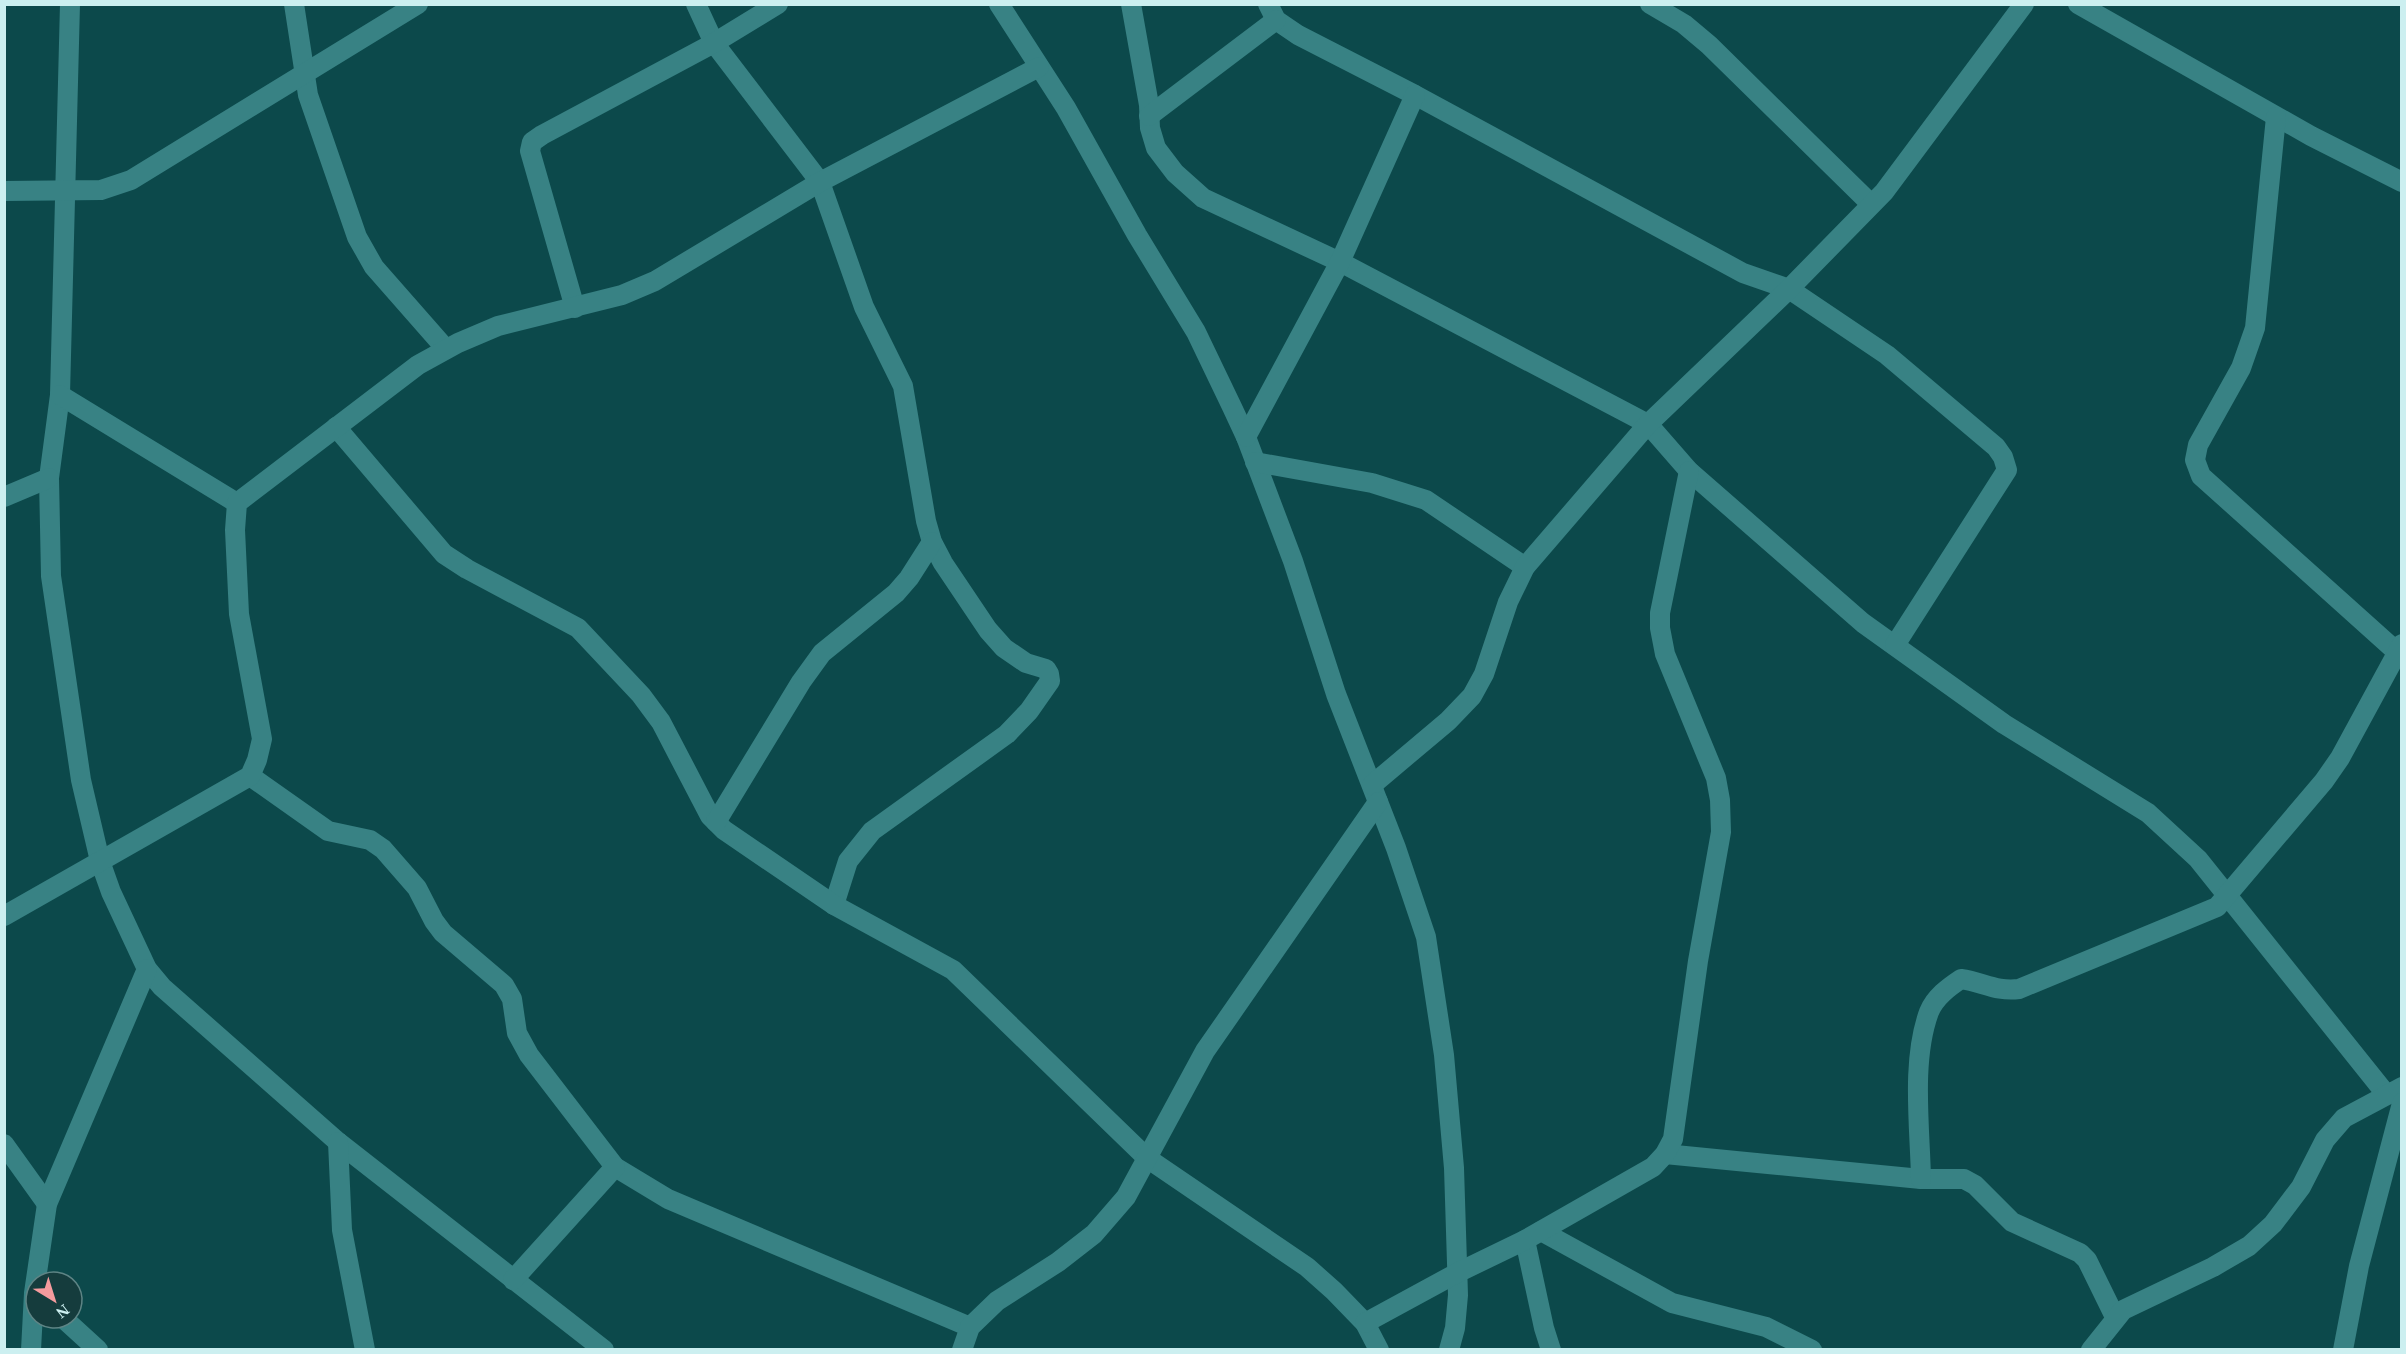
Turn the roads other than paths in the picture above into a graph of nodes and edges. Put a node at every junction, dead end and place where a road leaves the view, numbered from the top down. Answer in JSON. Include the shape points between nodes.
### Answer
{"nodes":[{"id":1,"x":70,"y":4,"type":"edge"},
{"id":2,"x":294,"y":4,"type":"edge"},
{"id":3,"x":418,"y":4,"type":"edge"},
{"id":4,"x":696,"y":4,"type":"edge"},
{"id":5,"x":778,"y":4,"type":"edge"},
{"id":6,"x":999,"y":4,"type":"edge"},
{"id":7,"x":1131,"y":4,"type":"edge"},
{"id":8,"x":1650,"y":4,"type":"edge"},
{"id":9,"x":2024,"y":4,"type":"edge"},
{"id":10,"x":2078,"y":4,"type":"edge"},
{"id":11,"x":1272,"y":12,"type":"edge"},
{"id":12,"x":714,"y":43,"type":"junction"},
{"id":13,"x":1039,"y":67,"type":"junction"},
{"id":14,"x":306,"y":75,"type":"junction"},
{"id":15,"x":1414,"y":95,"type":"junction"},
{"id":16,"x":1149,"y":116,"type":"junction"},
{"id":17,"x":2276,"y":117,"type":"junction"},
{"id":18,"x":820,"y":182,"type":"junction"},
{"id":19,"x":2402,"y":182,"type":"edge"},
{"id":20,"x":4,"y":190,"type":"edge"},
{"id":21,"x":66,"y":190,"type":"junction"},
{"id":22,"x":1871,"y":204,"type":"junction"},
{"id":23,"x":1340,"y":262,"type":"junction"},
{"id":24,"x":1789,"y":289,"type":"junction"},
{"id":25,"x":575,"y":308,"type":"junction"},
{"id":26,"x":446,"y":349,"type":"junction"},
{"id":27,"x":60,"y":395,"type":"junction"},
{"id":28,"x":1648,"y":424,"type":"junction"},
{"id":29,"x":336,"y":427,"type":"junction"},
{"id":30,"x":1246,"y":437,"type":"junction"},
{"id":31,"x":1255,"y":462,"type":"junction"},
{"id":32,"x":1689,"y":471,"type":"junction"},
{"id":33,"x":49,"y":478,"type":"junction"},
{"id":34,"x":4,"y":497,"type":"edge"},
{"id":35,"x":237,"y":503,"type":"junction"},
{"id":36,"x":932,"y":542,"type":"junction"},
{"id":37,"x":1525,"y":567,"type":"junction"},
{"id":38,"x":1895,"y":645,"type":"junction"},
{"id":39,"x":2399,"y":648,"type":"edge"},
{"id":40,"x":250,"y":776,"type":"junction"},
{"id":41,"x":1375,"y":794,"type":"junction"},
{"id":42,"x":716,"y":822,"type":"junction"},
{"id":43,"x":100,"y":861,"type":"junction"},
{"id":44,"x":2228,"y":894,"type":"junction"},
{"id":45,"x":834,"y":904,"type":"junction"},
{"id":46,"x":4,"y":916,"type":"edge"},
{"id":47,"x":147,"y":969,"type":"junction"},
{"id":48,"x":2396,"y":1095,"type":"edge"},
{"id":49,"x":338,"y":1142,"type":"junction"},
{"id":50,"x":4,"y":1144,"type":"edge"},
{"id":51,"x":1665,"y":1154,"type":"junction"},
{"id":52,"x":1146,"y":1158,"type":"junction"},
{"id":53,"x":615,"y":1167,"type":"junction"},
{"id":54,"x":1921,"y":1179,"type":"junction"},
{"id":55,"x":47,"y":1204,"type":"junction"},
{"id":56,"x":1533,"y":1235,"type":"junction"},
{"id":57,"x":38,"y":1270,"type":"edge"},
{"id":58,"x":1457,"y":1272,"type":"junction"},
{"id":59,"x":513,"y":1280,"type":"junction"},
{"id":60,"x":2115,"y":1317,"type":"junction"},
{"id":61,"x":1365,"y":1323,"type":"junction"},
{"id":62,"x":970,"y":1327,"type":"junction"},
{"id":63,"x":32,"y":1330,"type":"edge"},
{"id":64,"x":76,"y":1330,"type":"edge"},
{"id":65,"x":31,"y":1350,"type":"edge"},
{"id":66,"x":98,"y":1350,"type":"edge"},
{"id":67,"x":365,"y":1350,"type":"edge"},
{"id":68,"x":604,"y":1350,"type":"edge"},
{"id":69,"x":962,"y":1350,"type":"edge"},
{"id":70,"x":1379,"y":1350,"type":"edge"},
{"id":71,"x":1449,"y":1350,"type":"edge"},
{"id":72,"x":1551,"y":1350,"type":"edge"},
{"id":73,"x":1812,"y":1350,"type":"edge"},
{"id":74,"x":2091,"y":1350,"type":"edge"},
{"id":75,"x":2343,"y":1350,"type":"edge"}],
"edges":[{"from":1,"to":21,"type":"street"},
{"from":2,"to":14,"type":"street"},
{"from":3,"to":14,"type":"street"},
{"from":4,"to":12,"type":"street"},
{"from":5,"to":12,"type":"street"},
{"from":6,"to":13,"type":"street"},
{"from":7,"to":16,"type":"street"},
{"from":8,"to":22,"type":"street","via":[[1709,45]]},
{"from":9,"to":22,"type":"street","via":[[1910,159]]},
{"from":10,"to":17,"type":"street"},
{"from":11,"to":15,"type":"street","via":[[1299,35]]},
{"from":11,"to":16,"type":"street"},
{"from":12,"to":18,"type":"street"},
{"from":12,"to":25,"type":"street","via":[[532,142],[530,151]]},
{"from":13,"to":18,"type":"street"},
{"from":13,"to":30,"type":"street","via":[[1196,332]]},
{"from":14,"to":21,"type":"street","via":[[131,180],[101,190]]},
{"from":14,"to":26,"type":"street","via":[[308,95],[357,237],[374,267]]},
{"from":15,"to":23,"type":"street"},
{"from":15,"to":24,"type":"street","via":[[1743,273]]},
{"from":16,"to":23,"type":"street","via":[[1156,148],[1175,173],[1203,198]]},
{"from":17,"to":19,"type":"street"},
{"from":17,"to":39,"type":"street","via":[[2255,328],[2241,368],[2198,445],[2195,460],[2201,476]]},
{"from":18,"to":25,"type":"street","via":[[655,281]]},
{"from":18,"to":36,"type":"street","via":[[864,307],[903,386]]},
{"from":20,"to":21,"type":"street"},
{"from":21,"to":27,"type":"street"},
{"from":22,"to":24,"type":"street"},
{"from":23,"to":28,"type":"street"},
{"from":23,"to":30,"type":"street"},
{"from":24,"to":28,"type":"street"},
{"from":24,"to":38,"type":"street","via":[[1887,355],[1996,447],[2007,470]]},
{"from":25,"to":26,"type":"street","via":[[498,326]]},
{"from":26,"to":29,"type":"street","via":[[418,365]]},
{"from":27,"to":33,"type":"street"},
{"from":27,"to":35,"type":"street"},
{"from":28,"to":32,"type":"street"},
{"from":28,"to":37,"type":"street"},
{"from":29,"to":35,"type":"street"},
{"from":29,"to":42,"type":"street","via":[[444,554],[578,628],[661,722]]},
{"from":30,"to":31,"type":"street"},
{"from":31,"to":37,"type":"street","via":[[1372,483],[1426,500]]},
{"from":31,"to":41,"type":"street"},
{"from":32,"to":38,"type":"street","via":[[1863,623]]},
{"from":32,"to":51,"type":"street","via":[[1660,628],[1665,654],[1716,778],[1721,832],[1673,1139]]},
{"from":33,"to":34,"type":"street"},
{"from":33,"to":43,"type":"street","via":[[51,576],[81,780]]},
{"from":35,"to":40,"type":"street","via":[[239,614],[262,739]]},
{"from":36,"to":42,"type":"street","via":[[896,592],[822,653]]},
{"from":36,"to":45,"type":"street","via":[[988,630],[1004,648],[1026,663],[1046,669],[1050,681],[1007,734],[872,831],[848,861]]},
{"from":37,"to":41,"type":"street","via":[[1472,696]]},
{"from":38,"to":44,"type":"street","via":[[2004,724],[2148,813],[2198,859]]},
{"from":39,"to":44,"type":"street","via":[[2335,766]]},
{"from":40,"to":43,"type":"street"},
{"from":40,"to":53,"type":"street","via":[[328,831],[370,840],[383,849],[417,888],[443,933],[504,984],[512,999],[517,1033],[529,1055]]},
{"from":41,"to":52,"type":"street","via":[[1205,1051]]},
{"from":41,"to":58,"type":"street","via":[[1426,937],[1444,1055],[1454,1168]]},
{"from":42,"to":45,"type":"street"},
{"from":43,"to":46,"type":"street"},
{"from":43,"to":47,"type":"street"},
{"from":44,"to":48,"type":"street"},
{"from":44,"to":54,"type":"street","via":[[2205,913],[2019,989],[2004,991],[1961,979],[1938,997],[1930,1010],[1922,1044]]},
{"from":45,"to":52,"type":"street","via":[[959,975]]},
{"from":47,"to":49,"type":"street","via":[[162,987]]},
{"from":47,"to":55,"type":"street"},
{"from":48,"to":60,"type":"street","via":[[2344,1118],[2325,1140],[2301,1187],[2280,1215],[2248,1246]]},
{"from":48,"to":75,"type":"street"},
{"from":49,"to":59,"type":"street"},
{"from":49,"to":67,"type":"street","via":[[342,1230]]},
{"from":50,"to":55,"type":"street"},
{"from":51,"to":54,"type":"street"},
{"from":51,"to":56,"type":"street","via":[[1653,1167]]},
{"from":52,"to":61,"type":"street","via":[[1307,1267]]},
{"from":52,"to":62,"type":"street","via":[[1126,1197],[1095,1234],[997,1301]]},
{"from":53,"to":59,"type":"street"},
{"from":53,"to":62,"type":"street","via":[[668,1199]]},
{"from":54,"to":60,"type":"street","via":[[1964,1179],[1976,1185],[2012,1222],[2080,1253]]},
{"from":55,"to":57,"type":"street"},
{"from":56,"to":58,"type":"street"},
{"from":56,"to":72,"type":"street","via":[[1544,1328]]},
{"from":56,"to":73,"type":"street","via":[[1672,1303],[1766,1327]]},
{"from":58,"to":61,"type":"street"},
{"from":58,"to":71,"type":"street","via":[[1455,1328]]},
{"from":59,"to":68,"type":"street"},
{"from":60,"to":74,"type":"street"},
{"from":61,"to":70,"type":"street"},
{"from":62,"to":69,"type":"street"},
{"from":63,"to":65,"type":"street"},
{"from":64,"to":66,"type":"street"}]}
